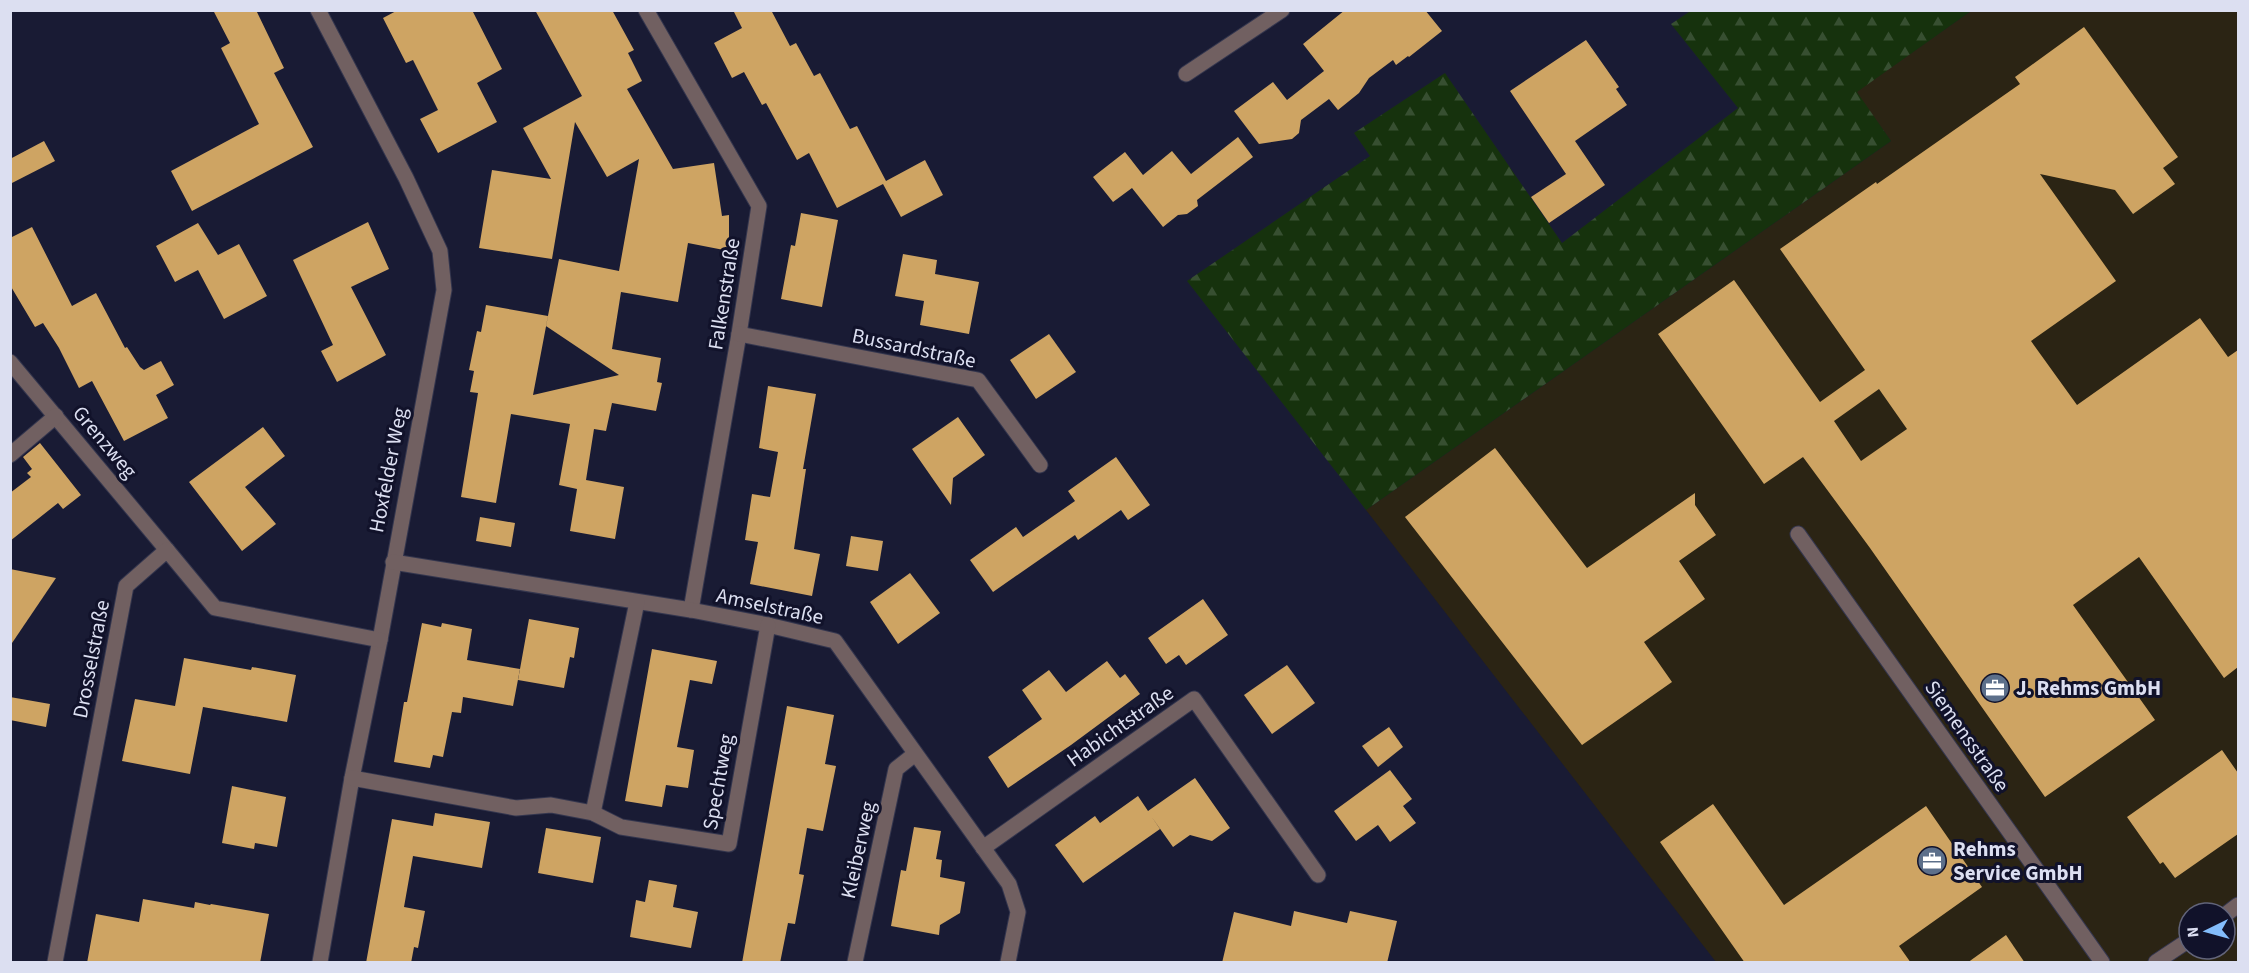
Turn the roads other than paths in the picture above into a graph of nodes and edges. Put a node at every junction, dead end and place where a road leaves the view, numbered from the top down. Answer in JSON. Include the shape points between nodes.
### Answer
{"nodes":[{"id":1,"x":318,"y":10,"type":"edge"},
{"id":2,"x":646,"y":10,"type":"edge"},
{"id":3,"x":1282,"y":10,"type":"edge"},
{"id":4,"x":1186,"y":74,"type":"dead end"},
{"id":5,"x":739,"y":334,"type":"junction"},
{"id":6,"x":10,"y":362,"type":"edge"},
{"id":7,"x":56,"y":416,"type":"junction"},
{"id":8,"x":10,"y":455,"type":"edge"},
{"id":9,"x":1040,"y":465,"type":"dead end"},
{"id":10,"x":1797,"y":534,"type":"dead end"},
{"id":11,"x":167,"y":549,"type":"junction"},
{"id":12,"x":393,"y":562,"type":"junction"},
{"id":13,"x":637,"y":602,"type":"junction"},
{"id":14,"x":691,"y":610,"type":"junction"},
{"id":15,"x":768,"y":625,"type":"junction"},
{"id":16,"x":380,"y":639,"type":"junction"},
{"id":17,"x":915,"y":754,"type":"junction"},
{"id":18,"x":352,"y":778,"type":"junction"},
{"id":19,"x":592,"y":813,"type":"junction"},
{"id":20,"x":983,"y":848,"type":"junction"},
{"id":21,"x":1318,"y":875,"type":"dead end"},
{"id":22,"x":2177,"y":948,"type":"edge"},
{"id":23,"x":55,"y":963,"type":"edge"},
{"id":24,"x":320,"y":963,"type":"edge"},
{"id":25,"x":855,"y":963,"type":"edge"},
{"id":26,"x":1008,"y":963,"type":"edge"},
{"id":27,"x":2102,"y":963,"type":"edge"},
{"id":28,"x":2156,"y":963,"type":"edge"}],
"edges":[{"from":1,"to":12,"type":"street","name":"Hoxfelder Weg","via":[[440,251],[444,290]]},
{"from":2,"to":5,"type":"street","name":"Falkenstraße","via":[[759,206]]},
{"from":3,"to":4,"type":"street"},
{"from":5,"to":9,"type":"street","name":"Bussardstraße","via":[[978,380]]},
{"from":5,"to":14,"type":"street","name":"Falkenstraße"},
{"from":6,"to":7,"type":"street","name":"Grenzweg"},
{"from":7,"to":8,"type":"street"},
{"from":7,"to":11,"type":"street","name":"Grenzweg"},
{"from":10,"to":27,"type":"street","name":"Siemensstraße"},
{"from":11,"to":16,"type":"street","via":[[215,608]]},
{"from":11,"to":23,"type":"street","name":"Drosselstraße","via":[[126,586]]},
{"from":12,"to":13,"type":"street","name":"Amselstraße"},
{"from":12,"to":16,"type":"street","name":"Hoxfelder Weg"},
{"from":13,"to":14,"type":"street","name":"Amselstraße"},
{"from":13,"to":19,"type":"street"},
{"from":14,"to":15,"type":"street","name":"Amselstraße"},
{"from":15,"to":17,"type":"street","name":"Amselstraße","via":[[835,641]]},
{"from":15,"to":19,"type":"street","name":"Spechtweg","via":[[729,844],[621,827]]},
{"from":16,"to":18,"type":"street","name":"Hoxfelder Weg"},
{"from":17,"to":20,"type":"street","name":"Amselstraße"},
{"from":17,"to":25,"type":"street","name":"Kleiberweg","via":[[896,769]]},
{"from":18,"to":19,"type":"street","name":"Spechtweg","via":[[516,808],[551,805]]},
{"from":18,"to":24,"type":"street","name":"Hoxfelder Weg"},
{"from":20,"to":21,"type":"street","name":"Habichtstraße","via":[[1194,699]]},
{"from":20,"to":26,"type":"street","name":"Amselstraße","via":[[1009,884],[1018,912]]},
{"from":22,"to":28,"type":"street"}]}
